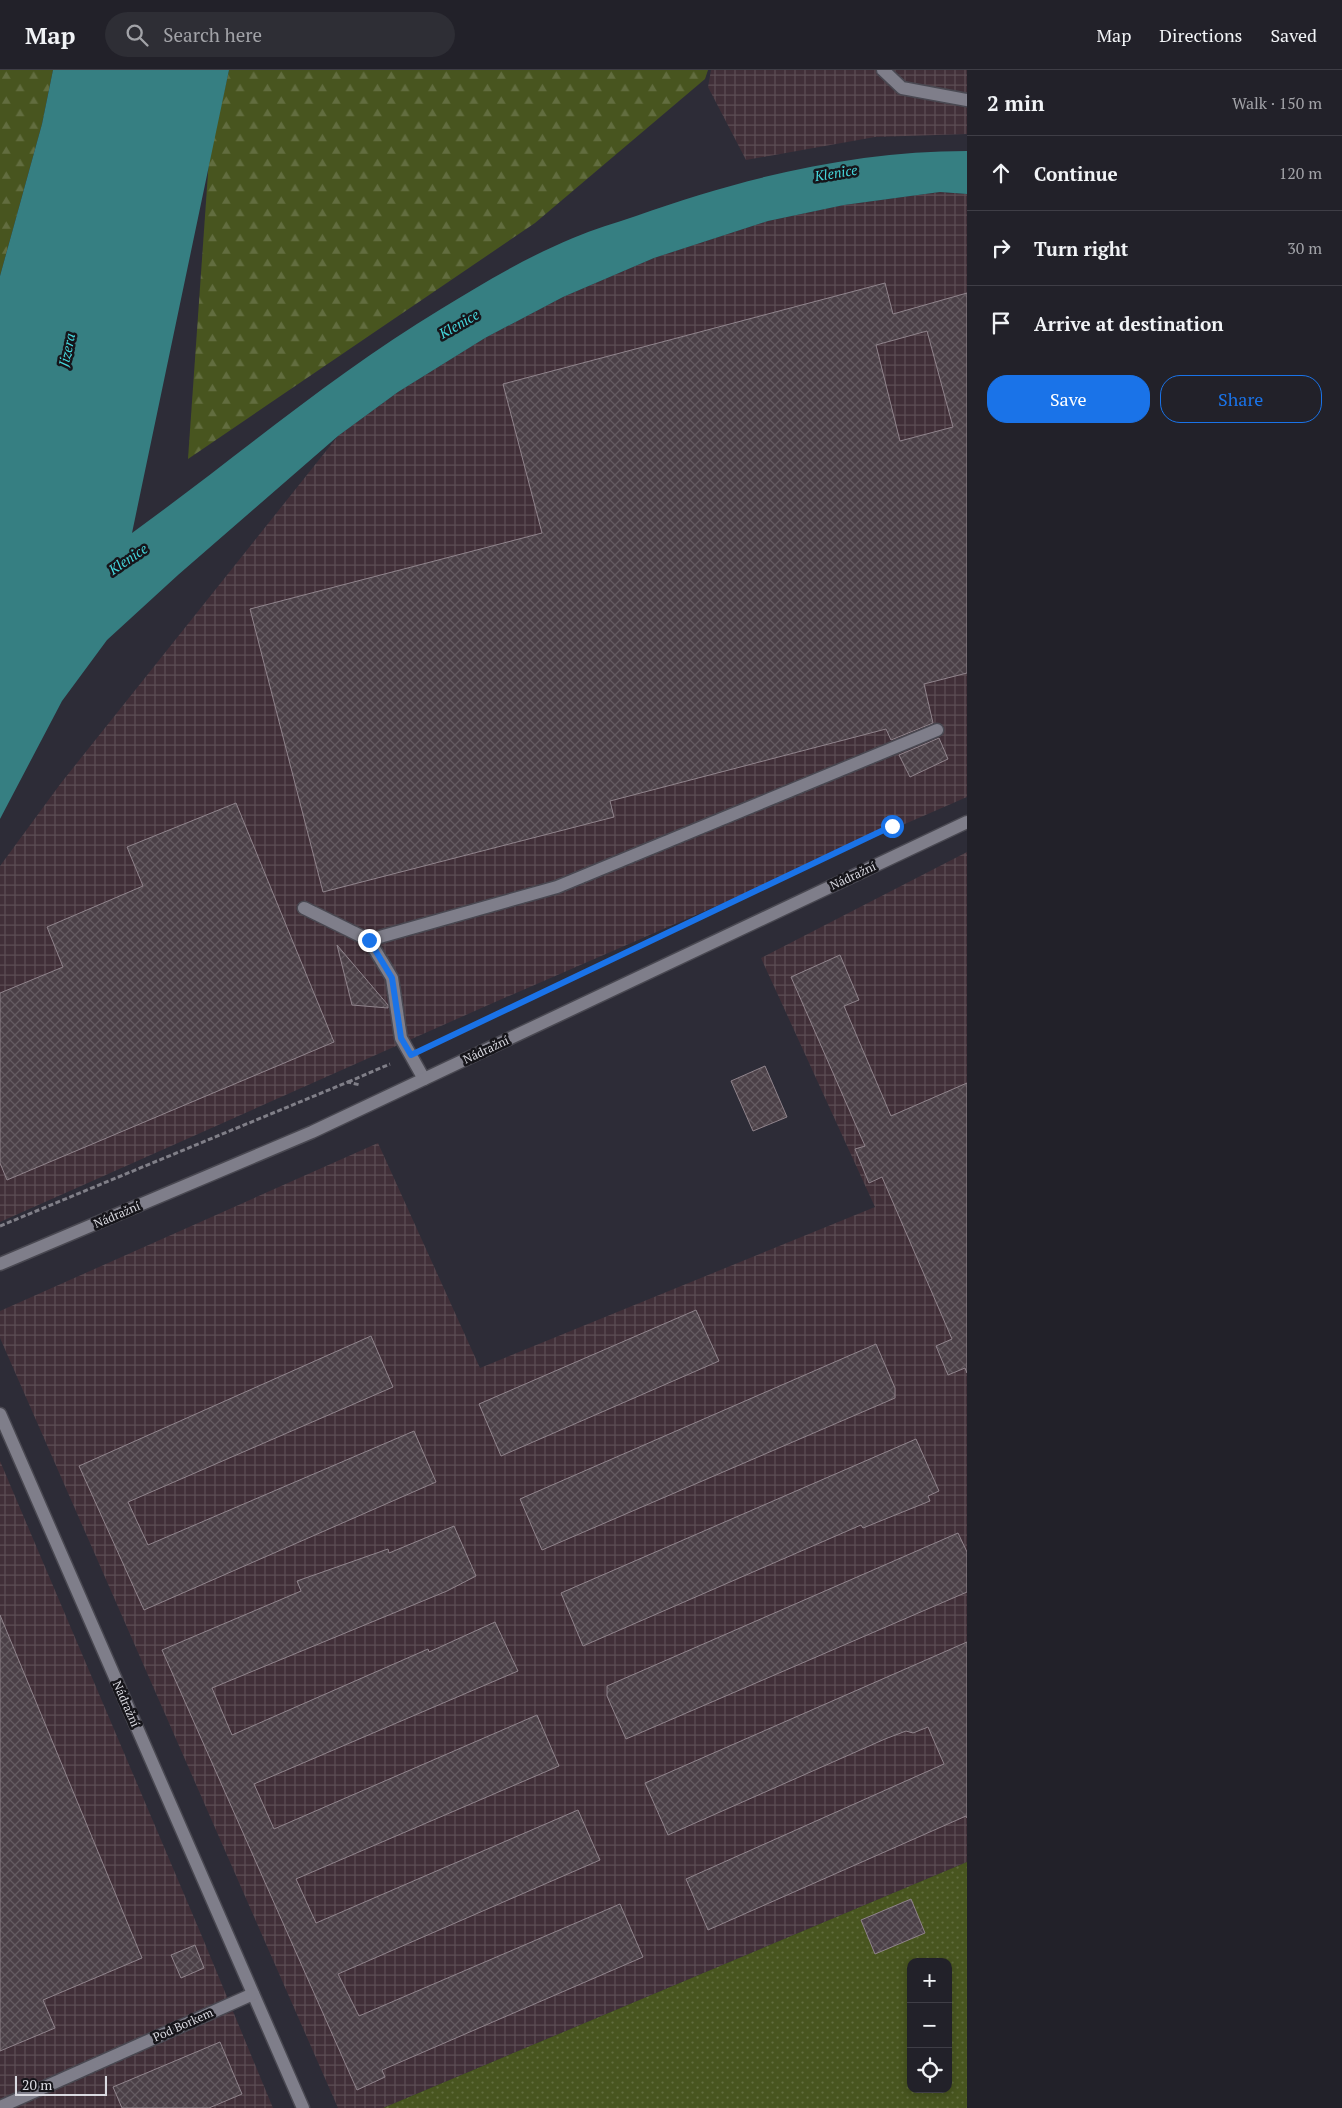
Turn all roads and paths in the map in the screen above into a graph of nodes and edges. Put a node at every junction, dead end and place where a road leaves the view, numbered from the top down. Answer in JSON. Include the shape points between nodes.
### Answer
{"nodes":[{"id":1,"x":882,"y":70,"type":"edge"},
{"id":2,"x":967,"y":100,"type":"edge"},
{"id":3,"x":937,"y":730,"type":"dead end"},
{"id":4,"x":967,"y":822,"type":"edge"},
{"id":5,"x":892,"y":826,"type":"dead end"},
{"id":6,"x":304,"y":908,"type":"dead end"},
{"id":7,"x":369,"y":940,"type":"junction"},
{"id":8,"x":411,"y":1055,"type":"junction"},
{"id":9,"x":424,"y":1079,"type":"junction"},
{"id":10,"x":348,"y":1082,"type":"junction"},
{"id":11,"x":389,"y":1096,"type":"junction"},
{"id":12,"x":0,"y":1226,"type":"edge"},
{"id":13,"x":0,"y":1264,"type":"edge"},
{"id":14,"x":0,"y":1414,"type":"edge"},
{"id":15,"x":253,"y":1994,"type":"junction"},
{"id":16,"x":0,"y":2107,"type":"edge"},
{"id":17,"x":303,"y":2108,"type":"edge"}],
"edges":[{"from":1,"to":2,"type":"street","via":[[902,88]]},
{"from":3,"to":7,"type":"street","via":[[557,887]]},
{"from":4,"to":9,"type":"street","name":"Nádražní"},
{"from":5,"to":8,"type":"path"},
{"from":6,"to":7,"type":"street"},
{"from":7,"to":8,"type":"street","via":[[392,978],[401,1038]]},
{"from":8,"to":9,"type":"street"},
{"from":8,"to":10,"type":"path"},
{"from":9,"to":11,"type":"street","name":"Nádražní"},
{"from":10,"to":11,"type":"path"},
{"from":10,"to":12,"type":"path"},
{"from":11,"to":13,"type":"street","name":"Nádražní","via":[[312,1132]]},
{"from":14,"to":15,"type":"street","name":"Nádražní"},
{"from":15,"to":16,"type":"street","name":"Pod Borkem"},
{"from":15,"to":17,"type":"street"}]}
